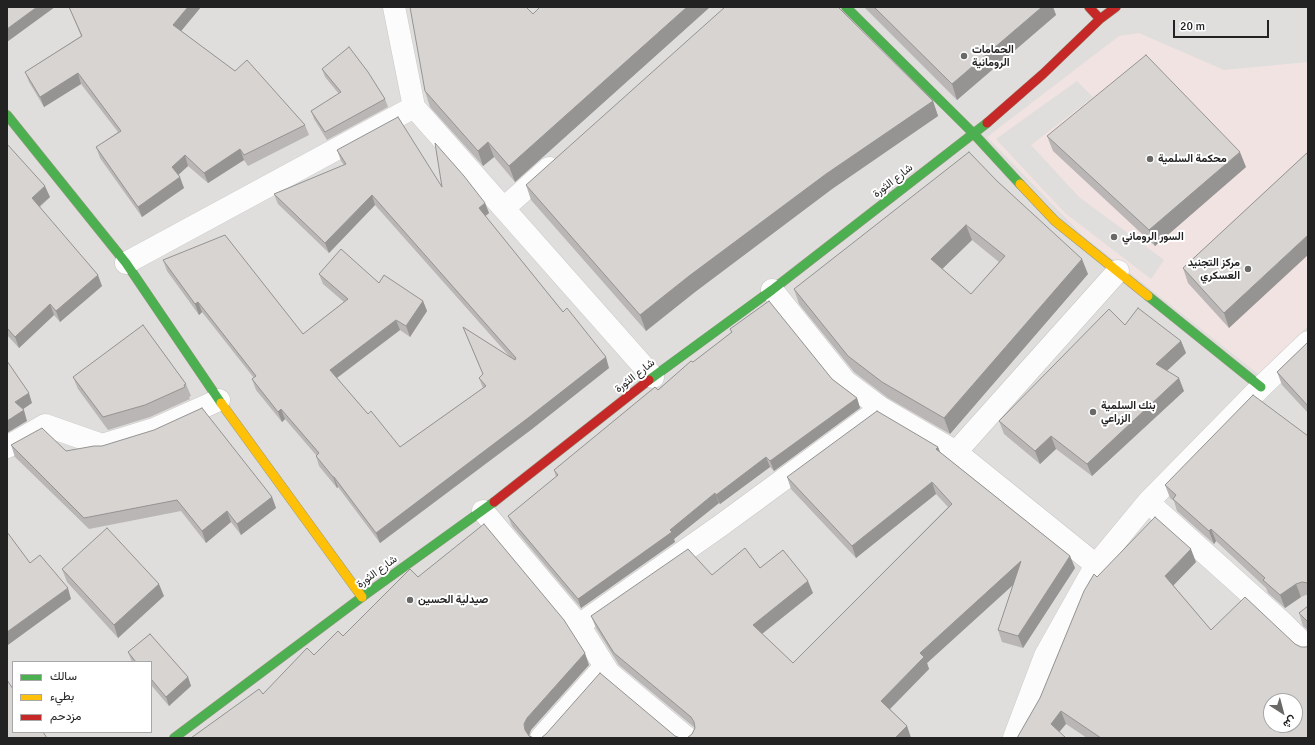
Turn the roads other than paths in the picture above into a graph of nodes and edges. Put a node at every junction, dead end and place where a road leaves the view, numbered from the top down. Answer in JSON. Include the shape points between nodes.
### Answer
{"nodes":[{"id":1,"x":394,"y":7,"type":"edge"},
{"id":2,"x":846,"y":7,"type":"edge"},
{"id":3,"x":1089,"y":7,"type":"edge"},
{"id":4,"x":1116,"y":7,"type":"edge"},
{"id":5,"x":1100,"y":19,"type":"junction"},
{"id":6,"x":414,"y":107,"type":"junction"},
{"id":7,"x":7,"y":115,"type":"edge"},
{"id":8,"x":974,"y":134,"type":"junction"},
{"id":9,"x":563,"y":155,"type":"edge"},
{"id":10,"x":504,"y":208,"type":"junction"},
{"id":11,"x":126,"y":263,"type":"junction"},
{"id":12,"x":1118,"y":271,"type":"junction"},
{"id":13,"x":772,"y":290,"type":"junction"},
{"id":14,"x":1308,"y":342,"type":"edge"},
{"id":15,"x":653,"y":377,"type":"junction"},
{"id":16,"x":1261,"y":387,"type":"junction"},
{"id":17,"x":219,"y":400,"type":"junction"},
{"id":18,"x":881,"y":408,"type":"junction"},
{"id":19,"x":7,"y":447,"type":"edge"},
{"id":20,"x":956,"y":452,"type":"junction"},
{"id":21,"x":1148,"y":502,"type":"junction"},
{"id":22,"x":482,"y":511,"type":"junction"},
{"id":23,"x":1096,"y":565,"type":"junction"},
{"id":24,"x":362,"y":597,"type":"junction"},
{"id":25,"x":1302,"y":611,"type":"edge"},
{"id":26,"x":1284,"y":624,"type":"junction"},
{"id":27,"x":579,"y":625,"type":"junction"},
{"id":28,"x":1308,"y":648,"type":"edge"},
{"id":29,"x":604,"y":667,"type":"junction"},
{"id":30,"x":174,"y":738,"type":"edge"},
{"id":31,"x":541,"y":738,"type":"edge"},
{"id":32,"x":687,"y":738,"type":"edge"},
{"id":33,"x":1014,"y":738,"type":"edge"}],
"edges":[{"from":1,"to":6,"type":"street"},
{"from":2,"to":8,"type":"main road"},
{"from":3,"to":5,"type":"main road"},
{"from":4,"to":5,"type":"main road","name":"شارع الثورة"},
{"from":5,"to":8,"type":"main road","name":"شارع الثورة","via":[[1043,74]]},
{"from":6,"to":10,"type":"street"},
{"from":6,"to":11,"type":"street"},
{"from":7,"to":11,"type":"main road"},
{"from":8,"to":12,"type":"main road","via":[[1055,221]]},
{"from":8,"to":13,"type":"main road","name":"شارع الثورة"},
{"from":9,"to":10,"type":"street"},
{"from":10,"to":15,"type":"street"},
{"from":11,"to":17,"type":"main road"},
{"from":12,"to":16,"type":"main road"},
{"from":12,"to":20,"type":"street"},
{"from":13,"to":15,"type":"main road","name":"شارع الثورة"},
{"from":13,"to":18,"type":"street","via":[[845,381]]},
{"from":14,"to":16,"type":"street"},
{"from":15,"to":22,"type":"main road","name":"شارع الثورة"},
{"from":16,"to":21,"type":"street"},
{"from":17,"to":19,"type":"street","via":[[154,429],[102,445],[45,425]]},
{"from":17,"to":24,"type":"main road"},
{"from":18,"to":20,"type":"street"},
{"from":18,"to":27,"type":"street"},
{"from":20,"to":23,"type":"street"},
{"from":21,"to":23,"type":"street"},
{"from":21,"to":26,"type":"street"},
{"from":22,"to":24,"type":"main road","name":"شارع الثورة"},
{"from":22,"to":27,"type":"street"},
{"from":23,"to":33,"type":"street","via":[[1045,656]]},
{"from":24,"to":30,"type":"main road","name":"شارع الثورة"},
{"from":25,"to":26,"type":"street"},
{"from":26,"to":28,"type":"street"},
{"from":27,"to":29,"type":"street"},
{"from":29,"to":31,"type":"street"},
{"from":29,"to":32,"type":"street"}]}
